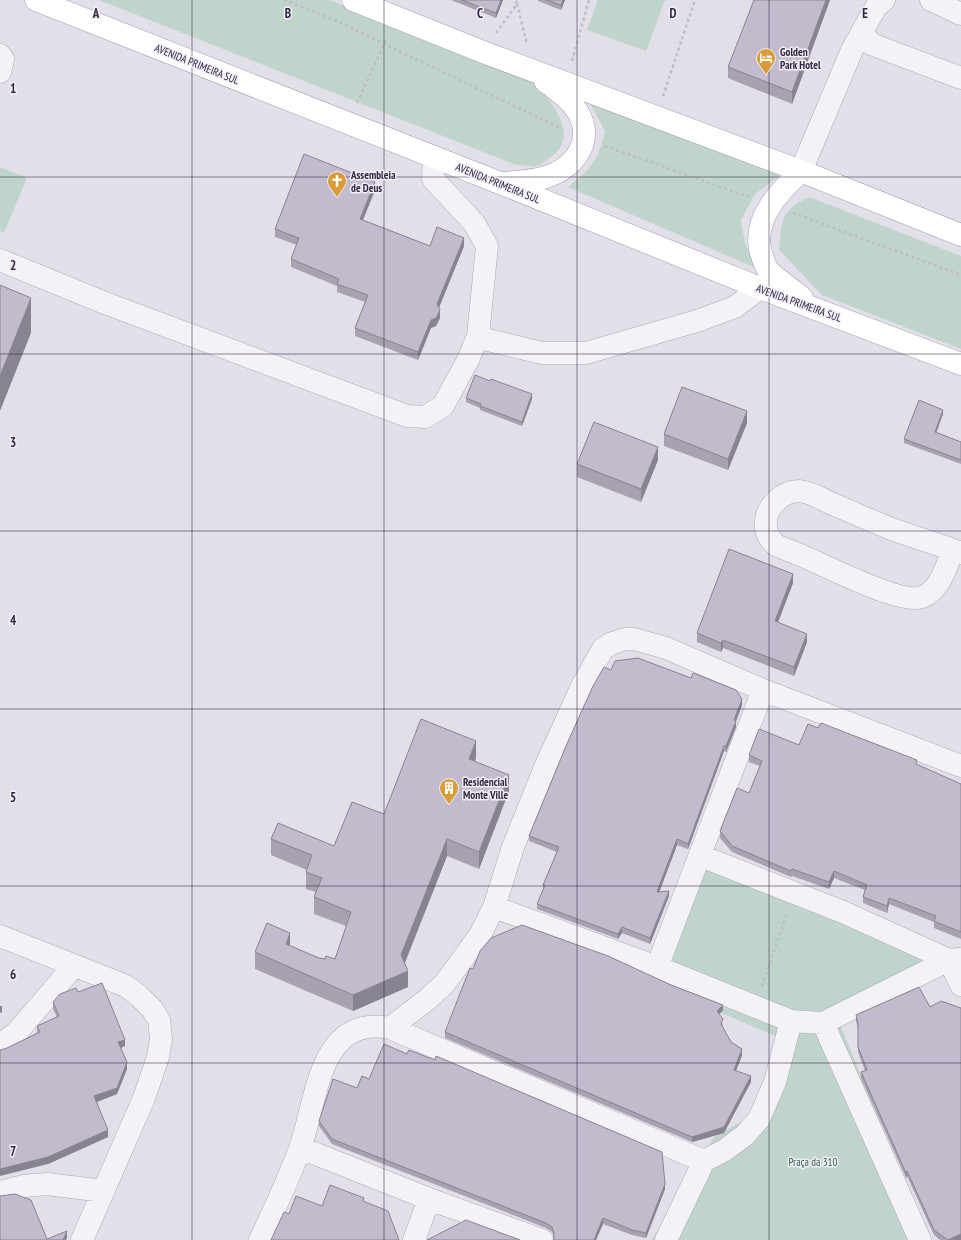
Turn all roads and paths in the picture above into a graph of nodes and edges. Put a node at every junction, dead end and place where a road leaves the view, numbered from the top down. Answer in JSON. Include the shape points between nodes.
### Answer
{"nodes":[{"id":1,"x":36,"y":0,"type":"edge"},
{"id":2,"x":284,"y":0,"type":"edge"},
{"id":3,"x":354,"y":0,"type":"edge"},
{"id":4,"x":516,"y":0,"type":"edge"},
{"id":5,"x":589,"y":0,"type":"edge"},
{"id":6,"x":695,"y":0,"type":"edge"},
{"id":7,"x":884,"y":0,"type":"edge"},
{"id":8,"x":931,"y":0,"type":"edge"},
{"id":9,"x":517,"y":4,"type":"junction"},
{"id":10,"x":961,"y":14,"type":"edge"},
{"id":11,"x":397,"y":18,"type":"junction"},
{"id":12,"x":862,"y":32,"type":"junction"},
{"id":13,"x":383,"y":45,"type":"junction"},
{"id":14,"x":483,"y":52,"type":"junction"},
{"id":15,"x":0,"y":55,"type":"edge"},
{"id":16,"x":534,"y":71,"type":"junction"},
{"id":17,"x":0,"y":72,"type":"edge"},
{"id":18,"x":961,"y":78,"type":"edge"},
{"id":19,"x":566,"y":83,"type":"junction"},
{"id":20,"x":656,"y":118,"type":"junction"},
{"id":21,"x":348,"y":124,"type":"junction"},
{"id":22,"x":585,"y":139,"type":"junction"},
{"id":23,"x":434,"y":157,"type":"junction"},
{"id":24,"x":801,"y":170,"type":"junction"},
{"id":25,"x":500,"y":183,"type":"junction"},
{"id":26,"x":771,"y":204,"type":"junction"},
{"id":27,"x":961,"y":235,"type":"edge"},
{"id":28,"x":0,"y":260,"type":"edge"},
{"id":29,"x":961,"y":275,"type":"edge"},
{"id":30,"x":760,"y":288,"type":"junction"},
{"id":31,"x":812,"y":307,"type":"junction"},
{"id":32,"x":478,"y":336,"type":"junction"},
{"id":33,"x":961,"y":364,"type":"edge"},
{"id":34,"x":957,"y":551,"type":"edge"},
{"id":35,"x":763,"y":690,"type":"junction"},
{"id":36,"x":961,"y":766,"type":"edge"},
{"id":37,"x":701,"y":856,"type":"junction"},
{"id":38,"x":494,"y":907,"type":"junction"},
{"id":39,"x":789,"y":907,"type":"dead end"},
{"id":40,"x":0,"y":936,"type":"edge"},
{"id":41,"x":955,"y":959,"type":"edge"},
{"id":42,"x":73,"y":967,"type":"junction"},
{"id":43,"x":657,"y":967,"type":"junction"},
{"id":44,"x":961,"y":985,"type":"edge"},
{"id":45,"x":761,"y":990,"type":"dead end"},
{"id":46,"x":791,"y":1021,"type":"junction"},
{"id":47,"x":824,"y":1023,"type":"junction"},
{"id":48,"x":390,"y":1028,"type":"junction"},
{"id":49,"x":0,"y":1044,"type":"edge"},
{"id":50,"x":301,"y":1148,"type":"junction"},
{"id":51,"x":704,"y":1160,"type":"junction"},
{"id":52,"x":103,"y":1191,"type":"junction"},
{"id":53,"x":0,"y":1192,"type":"edge"},
{"id":54,"x":429,"y":1199,"type":"junction"},
{"id":55,"x":82,"y":1240,"type":"edge"},
{"id":56,"x":260,"y":1240,"type":"edge"},
{"id":57,"x":414,"y":1240,"type":"edge"},
{"id":58,"x":542,"y":1240,"type":"edge"},
{"id":59,"x":666,"y":1240,"type":"edge"},
{"id":60,"x":920,"y":1240,"type":"edge"}],
"edges":[{"from":1,"to":21,"type":"main road","name":"AVENIDA PRIMEIRA SUL"},
{"from":2,"to":13,"type":"path","via":[[330,18]]},
{"from":3,"to":11,"type":"main road"},
{"from":4,"to":9,"type":"path"},
{"from":5,"to":19,"type":"path"},
{"from":6,"to":20,"type":"path"},
{"from":7,"to":12,"type":"street","via":[[876,8]]},
{"from":8,"to":10,"type":"street"},
{"from":9,"to":14,"type":"path"},
{"from":9,"to":16,"type":"path"},
{"from":11,"to":13,"type":"path"},
{"from":11,"to":14,"type":"main road"},
{"from":12,"to":18,"type":"street","via":[[871,44]]},
{"from":12,"to":24,"type":"street"},
{"from":13,"to":21,"type":"path"},
{"from":13,"to":22,"type":"path"},
{"from":14,"to":16,"type":"main road"},
{"from":15,"to":17,"type":"street","via":[[3,59]]},
{"from":16,"to":19,"type":"main road"},
{"from":16,"to":22,"type":"main road","via":[[573,104],[581,117]]},
{"from":19,"to":20,"type":"main road"},
{"from":20,"to":24,"type":"main road"},
{"from":21,"to":23,"type":"main road","name":"AVENIDA PRIMEIRA SUL"},
{"from":22,"to":25,"type":"main road","via":[[576,157],[560,171],[546,177]]},
{"from":22,"to":26,"type":"path"},
{"from":23,"to":25,"type":"main road","name":"AVENIDA PRIMEIRA SUL"},
{"from":23,"to":32,"type":"street","via":[[433,179],[474,223],[487,246]]},
{"from":24,"to":26,"type":"main road"},
{"from":24,"to":27,"type":"main road"},
{"from":25,"to":30,"type":"main road","name":"AVENIDA PRIMEIRA SUL"},
{"from":26,"to":29,"type":"path"},
{"from":26,"to":31,"type":"main road","via":[[760,235],[762,257],[768,270]]},
{"from":28,"to":32,"type":"street","via":[[105,303],[408,416],[425,417],[443,406]]},
{"from":30,"to":31,"type":"main road","name":"AVENIDA PRIMEIRA SUL"},
{"from":30,"to":32,"type":"street","via":[[735,307],[697,321],[586,353],[542,353]]},
{"from":31,"to":33,"type":"main road","name":"AVENIDA PRIMEIRA SUL"},
{"from":34,"to":34,"type":"street","via":[[889,528],[799,491],[779,498],[770,507],[766,517],[765,529],[769,540],[776,545],[885,592],[913,599],[922,598],[936,587]]},
{"from":35,"to":36,"type":"street"},
{"from":35,"to":37,"type":"street"},
{"from":35,"to":38,"type":"street","via":[[697,660],[645,641],[625,639],[603,649],[582,686],[546,765],[513,847]]},
{"from":37,"to":41,"type":"street"},
{"from":37,"to":43,"type":"street"},
{"from":38,"to":43,"type":"street"},
{"from":38,"to":48,"type":"street","via":[[480,935],[445,983]]},
{"from":39,"to":45,"type":"path"},
{"from":40,"to":42,"type":"street"},
{"from":41,"to":44,"type":"street"},
{"from":41,"to":47,"type":"street"},
{"from":42,"to":49,"type":"street","via":[[17,1032]]},
{"from":42,"to":52,"type":"street","via":[[126,986],[152,1009],[159,1020],[161,1039],[158,1057],[144,1098]]},
{"from":43,"to":46,"type":"street"},
{"from":46,"to":47,"type":"street"},
{"from":46,"to":51,"type":"street","via":[[775,1082],[759,1119],[735,1143]]},
{"from":47,"to":60,"type":"street"},
{"from":48,"to":50,"type":"street","via":[[359,1028],[342,1038],[315,1087]]},
{"from":48,"to":51,"type":"street"},
{"from":50,"to":54,"type":"street"},
{"from":50,"to":56,"type":"street"},
{"from":51,"to":59,"type":"street"},
{"from":52,"to":53,"type":"street","via":[[47,1184]]},
{"from":52,"to":55,"type":"street"},
{"from":54,"to":57,"type":"street"},
{"from":54,"to":58,"type":"street"}]}
